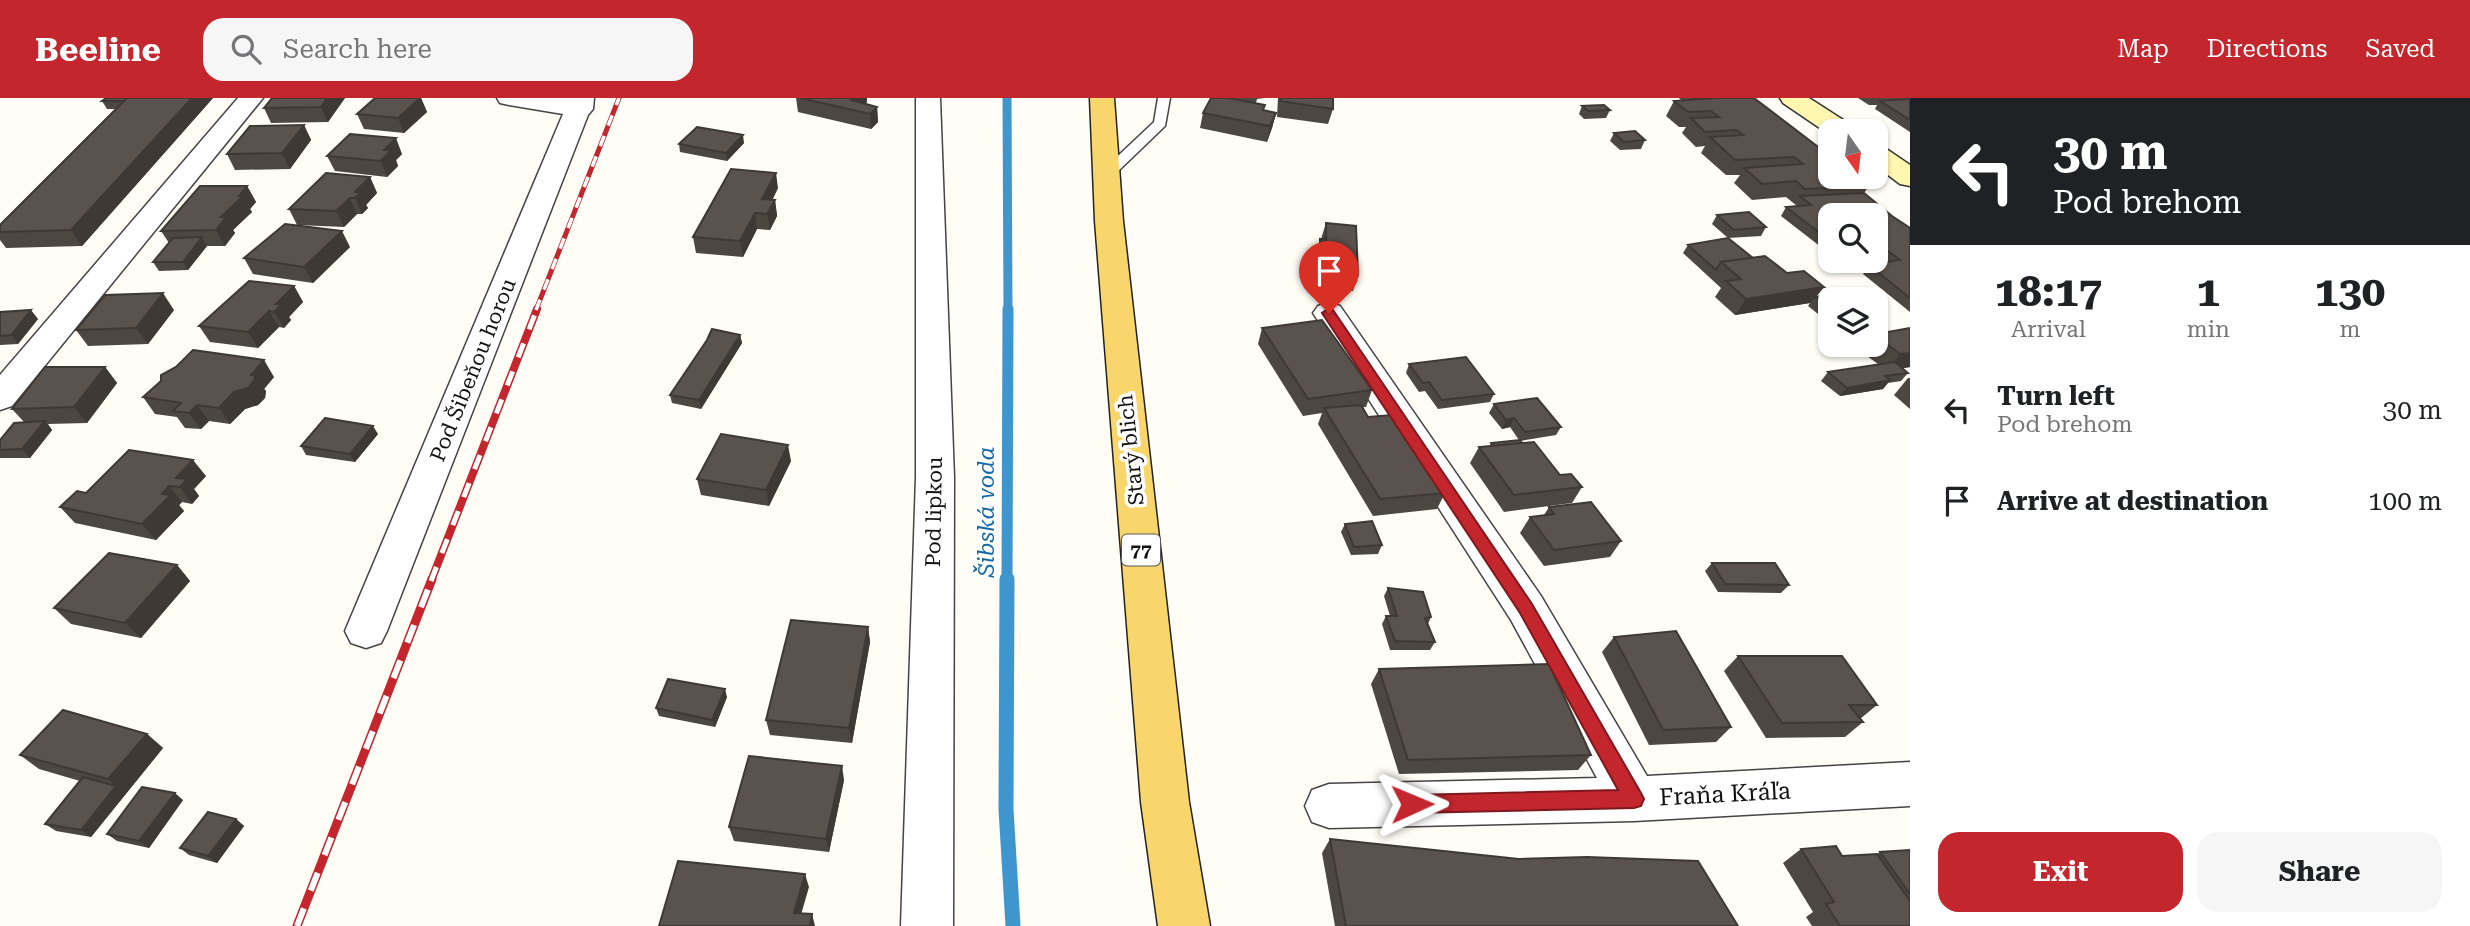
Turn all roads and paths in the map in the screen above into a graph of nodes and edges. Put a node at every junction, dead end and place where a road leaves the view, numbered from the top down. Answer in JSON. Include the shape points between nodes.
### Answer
{"nodes":[{"id":1,"x":251,"y":98,"type":"edge"},
{"id":2,"x":509,"y":98,"type":"edge"},
{"id":3,"x":928,"y":98,"type":"edge"},
{"id":4,"x":1102,"y":98,"type":"edge"},
{"id":5,"x":1164,"y":98,"type":"edge"},
{"id":6,"x":1793,"y":98,"type":"edge"},
{"id":7,"x":581,"y":103,"type":"edge"},
{"id":8,"x":1824,"y":119,"type":"edge"},
{"id":9,"x":1888,"y":162,"type":"edge"},
{"id":10,"x":1108,"y":173,"type":"junction"},
{"id":11,"x":1910,"y":178,"type":"edge"},
{"id":12,"x":1329,"y":313,"type":"dead end"},
{"id":13,"x":0,"y":398,"type":"edge"},
{"id":14,"x":366,"y":631,"type":"dead end"},
{"id":15,"x":1910,"y":784,"type":"edge"},
{"id":16,"x":1634,"y":799,"type":"junction"},
{"id":17,"x":1329,"y":806,"type":"dead end"},
{"id":18,"x":926,"y":926,"type":"edge"},
{"id":19,"x":1184,"y":926,"type":"edge"}],
"edges":[{"from":1,"to":13,"type":"street"},
{"from":2,"to":7,"type":"street","name":"Pod Šibeňou horou"},
{"from":3,"to":18,"type":"street","name":"Pod lipkou","via":[[935,478]]},
{"from":4,"to":10,"type":"main road","name":"Starý blich","number":"77"},
{"from":5,"to":10,"type":"lane","via":[[1160,123]]},
{"from":6,"to":8,"type":"street"},
{"from":7,"to":14,"type":"street","name":"Pod Šibeňou horou"},
{"from":9,"to":11,"type":"street"},
{"from":10,"to":19,"type":"main road","name":"Starý blich","number":"77","via":[[1165,802]]},
{"from":12,"to":16,"type":"street","via":[[1526,608]]},
{"from":15,"to":16,"type":"street","name":"Fraňa Kráľa"},
{"from":16,"to":17,"type":"street","name":"Fraňa Kráľa"}]}
